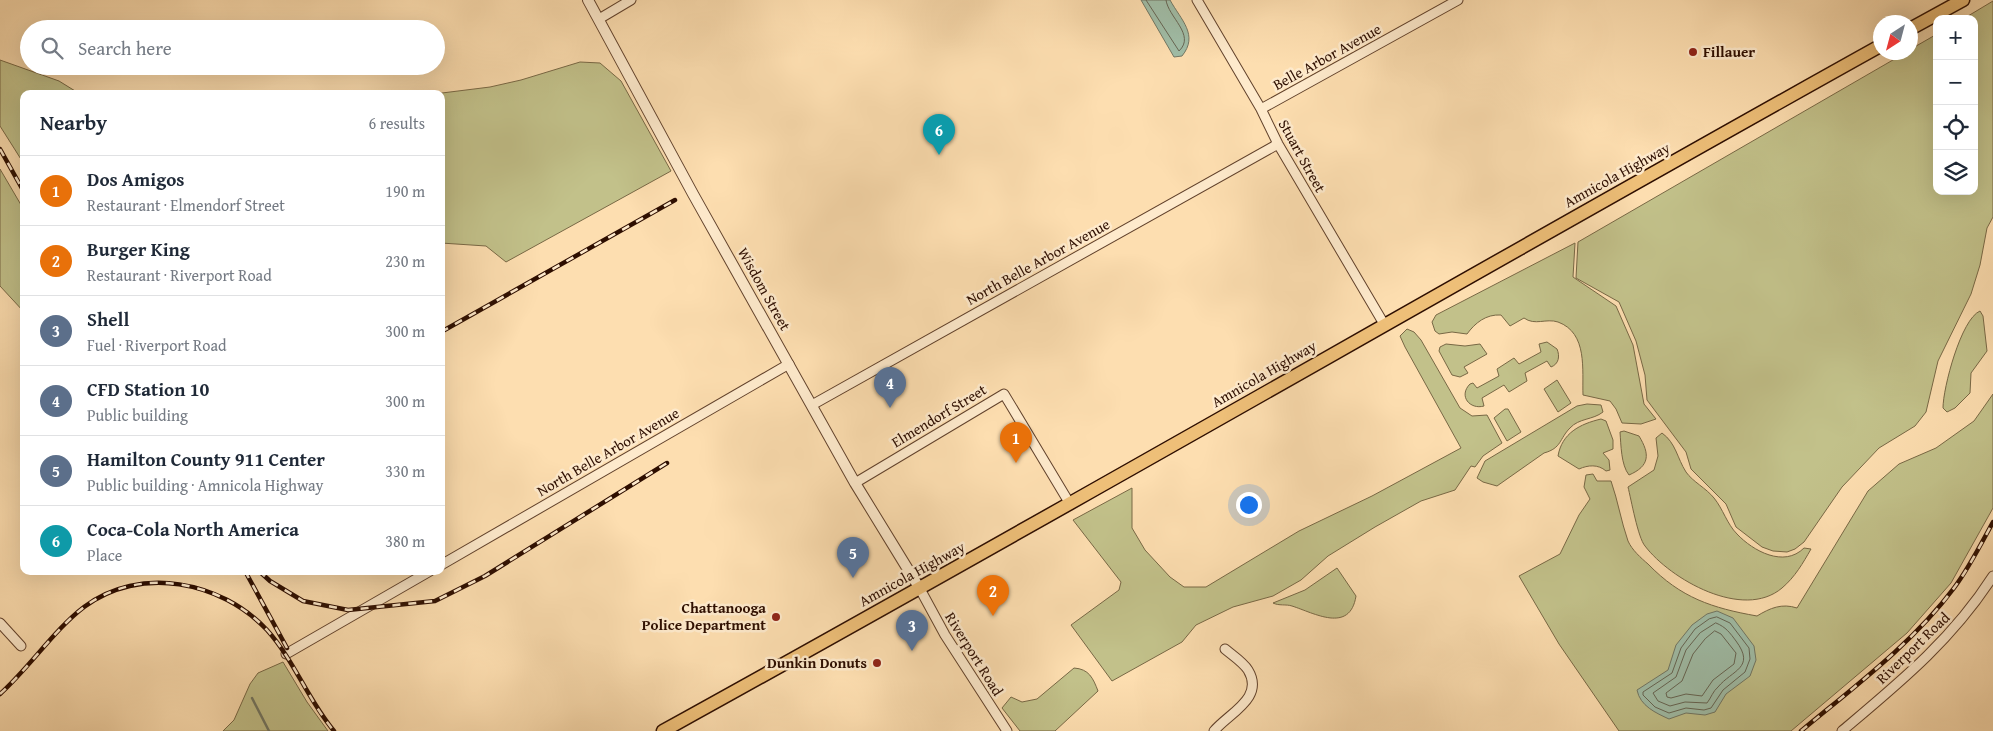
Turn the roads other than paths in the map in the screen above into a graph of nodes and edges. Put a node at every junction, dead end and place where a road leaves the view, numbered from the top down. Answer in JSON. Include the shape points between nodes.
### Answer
{"nodes":[{"id":1,"x":588,"y":0,"type":"edge"},
{"id":2,"x":631,"y":0,"type":"edge"},
{"id":3,"x":1197,"y":0,"type":"edge"},
{"id":4,"x":1458,"y":0,"type":"edge"},
{"id":5,"x":1959,"y":1,"type":"edge"},
{"id":6,"x":599,"y":18,"type":"junction"},
{"id":7,"x":1918,"y":24,"type":"edge"},
{"id":8,"x":1873,"y":50,"type":"edge"},
{"id":9,"x":1261,"y":109,"type":"junction"},
{"id":10,"x":1278,"y":144,"type":"junction"},
{"id":11,"x":1384,"y":324,"type":"junction"},
{"id":12,"x":789,"y":364,"type":"junction"},
{"id":13,"x":812,"y":405,"type":"junction"},
{"id":14,"x":855,"y":482,"type":"junction"},
{"id":15,"x":1070,"y":504,"type":"junction"},
{"id":16,"x":445,"y":562,"type":"edge"},
{"id":17,"x":423,"y":575,"type":"edge"},
{"id":18,"x":1993,"y":576,"type":"edge"},
{"id":19,"x":920,"y":589,"type":"junction"},
{"id":20,"x":0,"y":623,"type":"edge"},
{"id":21,"x":21,"y":646,"type":"dead end"},
{"id":22,"x":1225,"y":649,"type":"dead end"},
{"id":23,"x":286,"y":654,"type":"dead end"},
{"id":24,"x":663,"y":731,"type":"edge"},
{"id":25,"x":1007,"y":731,"type":"edge"},
{"id":26,"x":1214,"y":731,"type":"edge"},
{"id":27,"x":1842,"y":731,"type":"edge"}],
"edges":[{"from":1,"to":6,"type":"street","name":"Wisdom Street"},
{"from":2,"to":6,"type":"street"},
{"from":3,"to":9,"type":"street","name":"Stuart Street"},
{"from":4,"to":9,"type":"street","name":"Belle Arbor Avenue"},
{"from":5,"to":7,"type":"main road"},
{"from":6,"to":12,"type":"street","name":"Wisdom Street"},
{"from":8,"to":11,"type":"main road","name":"Amnicola Highway"},
{"from":9,"to":10,"type":"street","name":"Stuart Street"},
{"from":10,"to":11,"type":"street","name":"Stuart Street"},
{"from":10,"to":13,"type":"street","name":"North Belle Arbor Avenue"},
{"from":11,"to":15,"type":"main road","name":"Amnicola Highway"},
{"from":12,"to":13,"type":"street","name":"Wisdom Street"},
{"from":12,"to":16,"type":"street","name":"North Belle Arbor Avenue"},
{"from":13,"to":14,"type":"street","name":"Wisdom Street"},
{"from":14,"to":15,"type":"street","name":"Elmendorf Street","via":[[1004,394]]},
{"from":14,"to":19,"type":"street","name":"Wisdom Street"},
{"from":15,"to":19,"type":"main road","name":"Amnicola Highway"},
{"from":17,"to":23,"type":"street"},
{"from":18,"to":27,"type":"street","name":"Riverport Road","via":[[1971,609],[1935,651]]},
{"from":19,"to":24,"type":"main road","name":"Amnicola Highway"},
{"from":19,"to":25,"type":"street","name":"Riverport Road","via":[[945,635]]},
{"from":20,"to":21,"type":"street"},
{"from":22,"to":26,"type":"street","via":[[1248,669],[1254,683],[1249,700]]}]}
